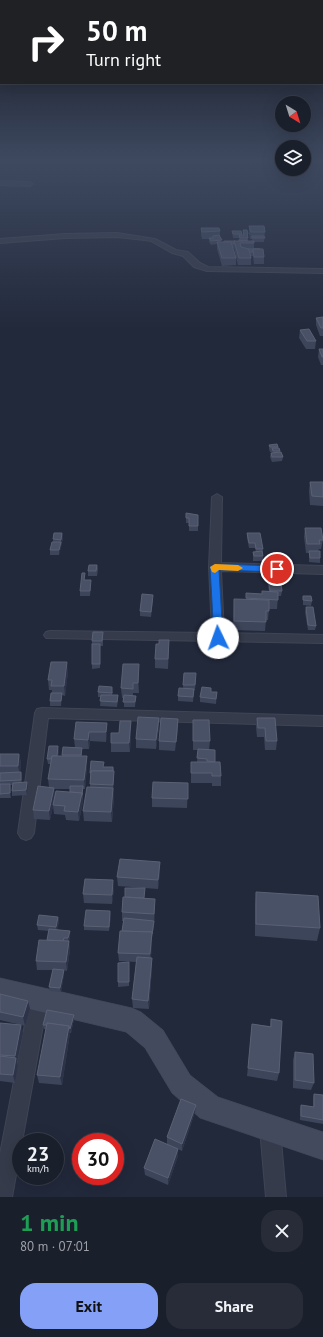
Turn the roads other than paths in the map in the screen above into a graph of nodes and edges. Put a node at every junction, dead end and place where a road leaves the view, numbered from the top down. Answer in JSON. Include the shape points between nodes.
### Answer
{"nodes":[{"id":1,"x":0,"y":241,"type":"edge"},
{"id":2,"x":323,"y":271,"type":"edge"},
{"id":3,"x":217,"y":497,"type":"dead end"},
{"id":4,"x":215,"y":567,"type":"junction"},
{"id":5,"x":323,"y":570,"type":"edge"},
{"id":6,"x":50,"y":635,"type":"dead end"},
{"id":7,"x":218,"y":638,"type":"junction"},
{"id":8,"x":323,"y":639,"type":"edge"},
{"id":9,"x":323,"y":721,"type":"edge"},
{"id":10,"x":26,"y":834,"type":"dead end"},
{"id":11,"x":0,"y":990,"type":"edge"},
{"id":12,"x":39,"y":998,"type":"junction"},
{"id":13,"x":270,"y":1129,"type":"junction"},
{"id":14,"x":323,"y":1146,"type":"edge"},
{"id":15,"x":2,"y":1197,"type":"edge"},
{"id":16,"x":276,"y":1197,"type":"edge"}],
"edges":[{"from":1,"to":2,"type":"street","via":[[117,235],[153,240],[174,252],[185,254],[197,265],[207,269]]},
{"from":3,"to":4,"type":"street"},
{"from":4,"to":5,"type":"street"},
{"from":4,"to":7,"type":"street"},
{"from":6,"to":7,"type":"street"},
{"from":7,"to":8,"type":"street"},
{"from":9,"to":10,"type":"street","via":[[42,713]]},
{"from":11,"to":12,"type":"street"},
{"from":12,"to":13,"type":"street","via":[[132,1021],[154,1039],[181,1084],[210,1108]]},
{"from":12,"to":15,"type":"street"},
{"from":13,"to":14,"type":"street"},
{"from":13,"to":16,"type":"street"}]}
